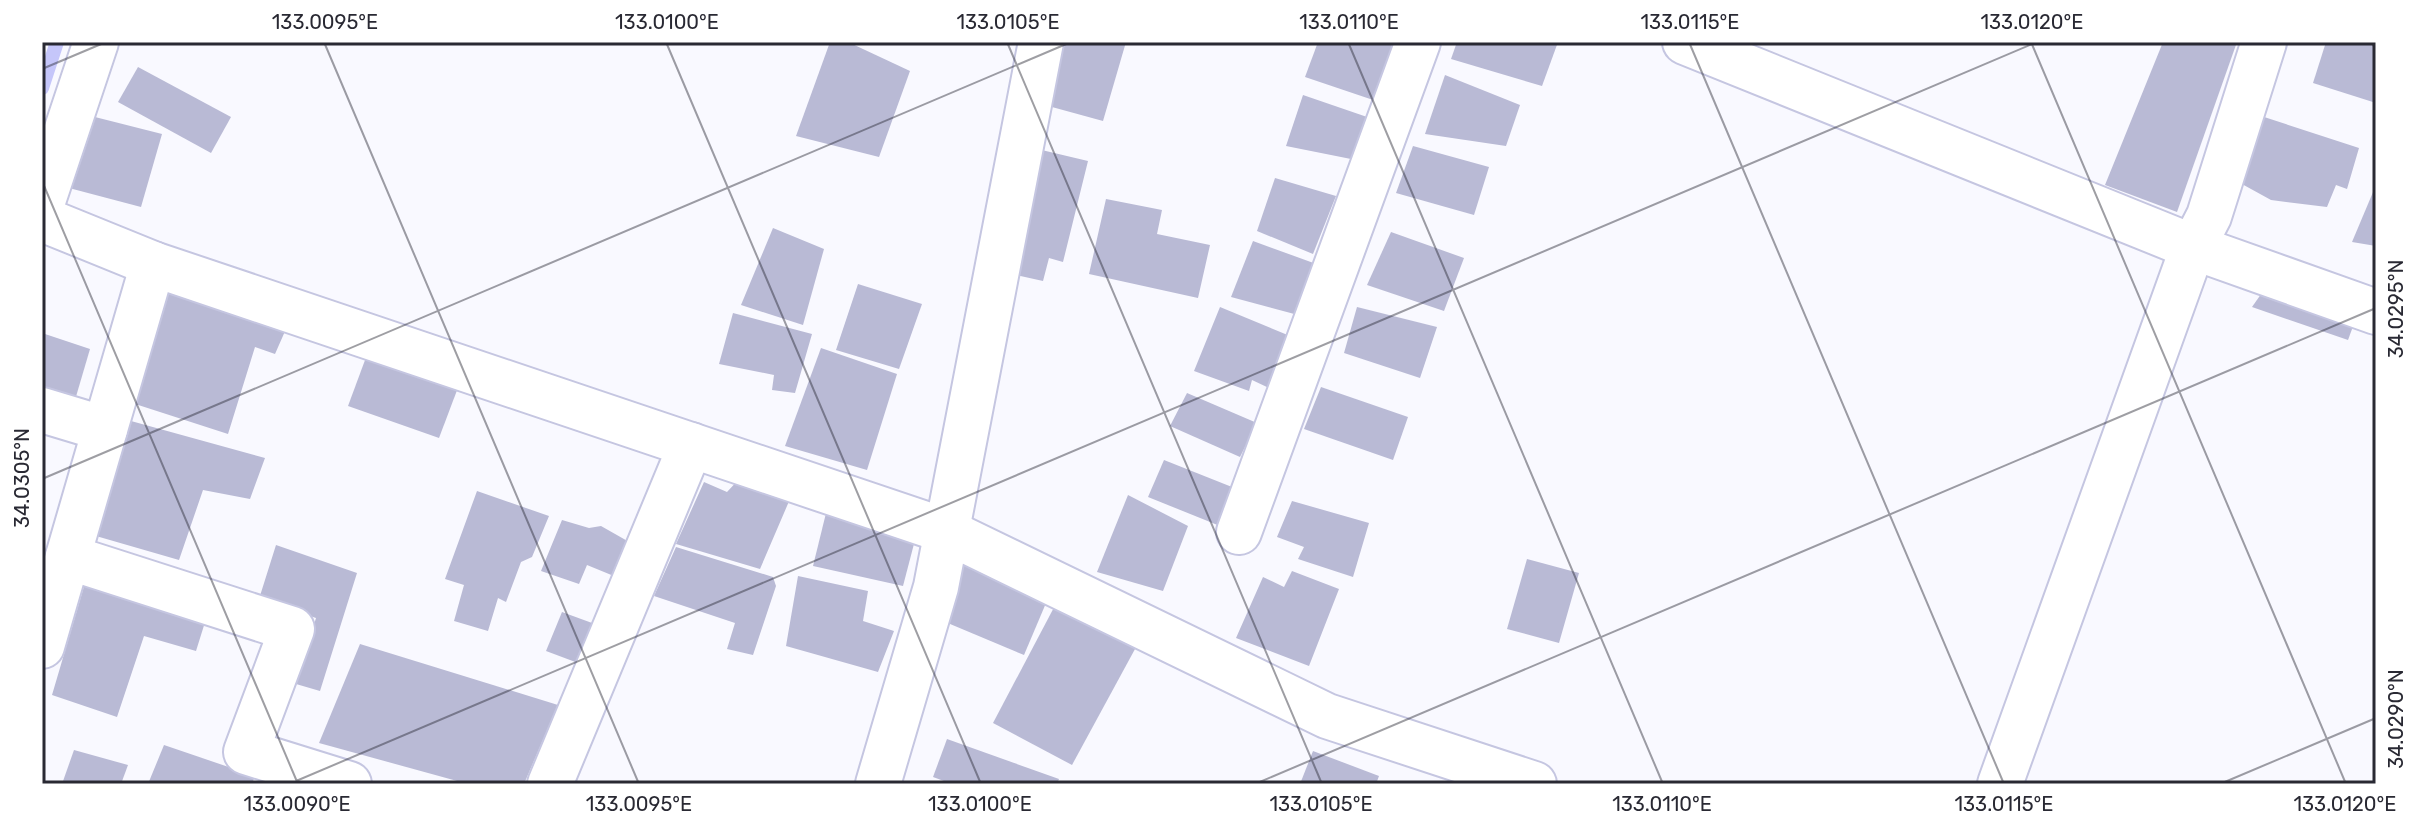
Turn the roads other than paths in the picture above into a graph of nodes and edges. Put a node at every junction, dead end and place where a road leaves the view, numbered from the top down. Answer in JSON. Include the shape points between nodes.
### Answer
{"nodes":[{"id":1,"x":96,"y":42,"type":"edge"},
{"id":2,"x":1041,"y":42,"type":"edge"},
{"id":3,"x":1418,"y":42,"type":"edge"},
{"id":4,"x":1685,"y":42,"type":"edge"},
{"id":5,"x":2264,"y":42,"type":"edge"},
{"id":6,"x":42,"y":204,"type":"edge"},
{"id":7,"x":42,"y":219,"type":"edge"},
{"id":8,"x":2193,"y":247,"type":"junction"},
{"id":9,"x":153,"y":264,"type":"junction"},
{"id":10,"x":2376,"y":312,"type":"edge"},
{"id":11,"x":42,"y":410,"type":"edge"},
{"id":12,"x":105,"y":429,"type":"junction"},
{"id":13,"x":691,"y":445,"type":"junction"},
{"id":14,"x":946,"y":531,"type":"junction"},
{"id":15,"x":1239,"y":532,"type":"dead end"},
{"id":16,"x":68,"y":557,"type":"junction"},
{"id":17,"x":42,"y":646,"type":"edge"},
{"id":18,"x":301,"y":777,"type":"edge"},
{"id":19,"x":349,"y":784,"type":"edge"},
{"id":20,"x":550,"y":784,"type":"edge"},
{"id":21,"x":878,"y":784,"type":"edge"},
{"id":22,"x":1534,"y":784,"type":"edge"},
{"id":23,"x":2000,"y":784,"type":"edge"}],
"edges":[{"from":1,"to":6,"type":"street"},
{"from":2,"to":14,"type":"street"},
{"from":3,"to":15,"type":"street"},
{"from":4,"to":8,"type":"street"},
{"from":5,"to":8,"type":"street","via":[[2209,216]]},
{"from":7,"to":9,"type":"street"},
{"from":8,"to":10,"type":"street"},
{"from":8,"to":23,"type":"street"},
{"from":9,"to":12,"type":"street"},
{"from":9,"to":13,"type":"street"},
{"from":11,"to":12,"type":"street"},
{"from":12,"to":16,"type":"street"},
{"from":13,"to":14,"type":"street"},
{"from":13,"to":20,"type":"street"},
{"from":14,"to":21,"type":"street","via":[[936,587]]},
{"from":14,"to":22,"type":"street","via":[[1327,716]]},
{"from":16,"to":17,"type":"street"},
{"from":16,"to":18,"type":"street","via":[[292,629],[246,752]]},
{"from":18,"to":19,"type":"street"}]}
